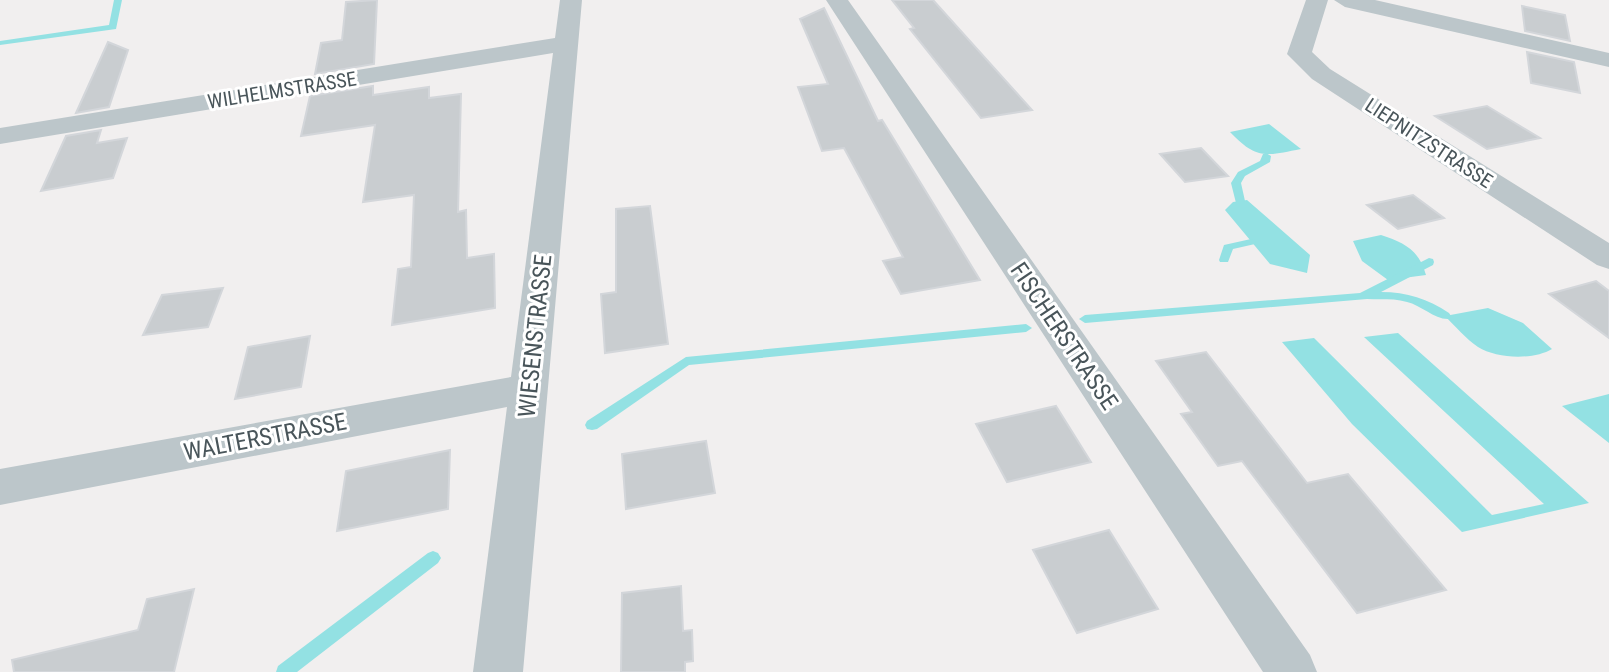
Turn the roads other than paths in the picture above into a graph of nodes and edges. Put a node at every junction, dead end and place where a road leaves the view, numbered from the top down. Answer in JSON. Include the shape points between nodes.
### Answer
{"nodes":[{"id":1,"x":571,"y":0,"type":"edge"},
{"id":2,"x":837,"y":0,"type":"edge"},
{"id":3,"x":1317,"y":0,"type":"edge"},
{"id":4,"x":1345,"y":0,"type":"edge"},
{"id":5,"x":565,"y":44,"type":"junction"},
{"id":6,"x":1609,"y":60,"type":"edge"},
{"id":7,"x":0,"y":136,"type":"edge"},
{"id":8,"x":1609,"y":258,"type":"edge"},
{"id":9,"x":530,"y":388,"type":"junction"},
{"id":10,"x":0,"y":487,"type":"edge"},
{"id":11,"x":498,"y":672,"type":"edge"},
{"id":12,"x":1292,"y":672,"type":"edge"}],
"edges":[{"from":1,"to":5,"type":"street","name":"WIESENSTRASSE"},
{"from":2,"to":12,"type":"street","name":"FISCHERSTRASSE"},
{"from":3,"to":8,"type":"street","name":"LIEPNITZSTRASSE","via":[[1299,54],[1321,74]]},
{"from":4,"to":6,"type":"street"},
{"from":5,"to":7,"type":"street","name":"WILHELMSTRASSE"},
{"from":5,"to":9,"type":"street","name":"WIESENSTRASSE"},
{"from":9,"to":10,"type":"street","name":"WALTERSTRASSE"},
{"from":9,"to":11,"type":"street","name":"WIESENSTRASSE"}]}
